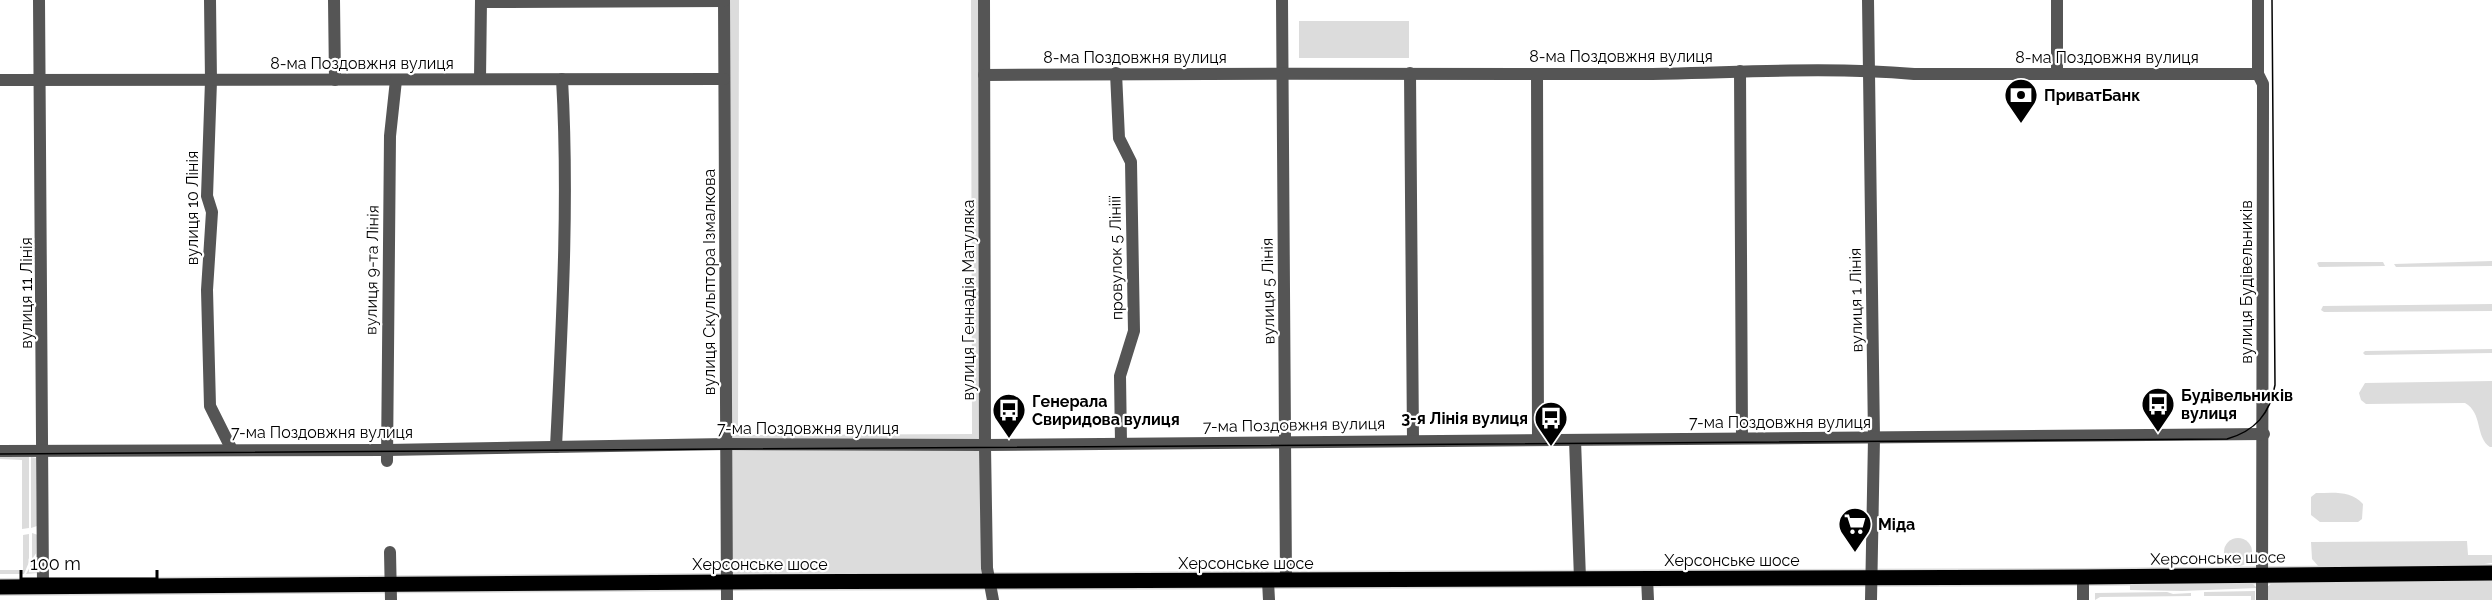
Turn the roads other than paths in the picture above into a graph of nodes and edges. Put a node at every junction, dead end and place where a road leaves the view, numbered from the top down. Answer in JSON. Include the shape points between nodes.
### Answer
{"nodes":[{"id":1,"x":39,"y":0,"type":"edge"},
{"id":2,"x":210,"y":0,"type":"edge"},
{"id":3,"x":334,"y":0,"type":"edge"},
{"id":4,"x":724,"y":0,"type":"edge"},
{"id":5,"x":984,"y":0,"type":"edge"},
{"id":6,"x":1282,"y":0,"type":"edge"},
{"id":7,"x":1868,"y":0,"type":"edge"},
{"id":8,"x":2057,"y":0,"type":"edge"},
{"id":9,"x":2258,"y":0,"type":"edge"},
{"id":10,"x":481,"y":1,"type":"edge"},
{"id":11,"x":1869,"y":70,"type":"junction"},
{"id":12,"x":1740,"y":71,"type":"junction"},
{"id":13,"x":1282,"y":73,"type":"junction"},
{"id":14,"x":1410,"y":73,"type":"junction"},
{"id":15,"x":2057,"y":73,"type":"junction"},
{"id":16,"x":1116,"y":74,"type":"junction"},
{"id":17,"x":1537,"y":74,"type":"junction"},
{"id":18,"x":2258,"y":74,"type":"junction"},
{"id":19,"x":984,"y":75,"type":"junction"},
{"id":20,"x":480,"y":79,"type":"junction"},
{"id":21,"x":562,"y":79,"type":"junction"},
{"id":22,"x":724,"y":79,"type":"junction"},
{"id":23,"x":0,"y":80,"type":"edge"},
{"id":24,"x":41,"y":80,"type":"junction"},
{"id":25,"x":335,"y":80,"type":"junction"},
{"id":26,"x":396,"y":80,"type":"junction"},
{"id":27,"x":211,"y":81,"type":"junction"},
{"id":28,"x":2264,"y":434,"type":"junction"},
{"id":29,"x":1742,"y":438,"type":"junction"},
{"id":30,"x":1874,"y":438,"type":"junction"},
{"id":31,"x":1538,"y":439,"type":"junction"},
{"id":32,"x":1413,"y":440,"type":"junction"},
{"id":33,"x":1575,"y":440,"type":"junction"},
{"id":34,"x":1286,"y":441,"type":"junction"},
{"id":35,"x":1121,"y":443,"type":"junction"},
{"id":36,"x":726,"y":444,"type":"junction"},
{"id":37,"x":985,"y":445,"type":"junction"},
{"id":38,"x":556,"y":447,"type":"junction"},
{"id":39,"x":231,"y":448,"type":"junction"},
{"id":40,"x":44,"y":449,"type":"junction"},
{"id":41,"x":0,"y":451,"type":"edge"},
{"id":42,"x":387,"y":455,"type":"junction"},
{"id":43,"x":390,"y":552,"type":"dead end"},
{"id":44,"x":2492,"y":573,"type":"edge"},
{"id":45,"x":2263,"y":575,"type":"junction"},
{"id":46,"x":1870,"y":577,"type":"junction"},
{"id":47,"x":2083,"y":577,"type":"junction"},
{"id":48,"x":1647,"y":578,"type":"junction"},
{"id":49,"x":1580,"y":579,"type":"junction"},
{"id":50,"x":989,"y":581,"type":"junction"},
{"id":51,"x":1268,"y":581,"type":"junction"},
{"id":52,"x":1286,"y":581,"type":"junction"},
{"id":53,"x":727,"y":582,"type":"junction"},
{"id":54,"x":0,"y":587,"type":"edge"},
{"id":55,"x":53,"y":591,"type":"edge"},
{"id":56,"x":391,"y":592,"type":"edge"},
{"id":57,"x":727,"y":600,"type":"edge"},
{"id":58,"x":993,"y":600,"type":"edge"},
{"id":59,"x":1269,"y":600,"type":"edge"},
{"id":60,"x":1648,"y":600,"type":"edge"},
{"id":61,"x":1871,"y":600,"type":"edge"},
{"id":62,"x":2083,"y":600,"type":"edge"},
{"id":63,"x":2262,"y":600,"type":"edge"}],
"edges":[{"from":1,"to":24,"type":"street","name":"вулиця 11 Лінія"},
{"from":2,"to":27,"type":"street","name":"вулиця 10 Лінія"},
{"from":3,"to":25,"type":"street"},
{"from":4,"to":10,"type":"street"},
{"from":4,"to":22,"type":"street","name":"вулиця Скульптора Ізмалкова"},
{"from":5,"to":19,"type":"street","name":"вулиця Геннадія Матуляка"},
{"from":6,"to":13,"type":"street","name":"вулиця 5 Лінія"},
{"from":7,"to":11,"type":"street","name":"вулиця 1 Лінія"},
{"from":8,"to":15,"type":"street"},
{"from":9,"to":18,"type":"street","name":"вулиця Будівельників"},
{"from":10,"to":20,"type":"street"},
{"from":11,"to":12,"type":"street","name":"8-ма Поздовжня вулиця"},
{"from":11,"to":15,"type":"street","name":"8-ма Поздовжня вулиця","via":[[1914,74]]},
{"from":11,"to":30,"type":"street","name":"вулиця 1 Лінія"},
{"from":12,"to":17,"type":"street","name":"8-ма Поздовжня вулиця"},
{"from":12,"to":29,"type":"street"},
{"from":13,"to":14,"type":"street","name":"8-ма Поздовжня вулиця"},
{"from":13,"to":16,"type":"street","name":"8-ма Поздовжня вулиця"},
{"from":13,"to":34,"type":"street","name":"вулиця 5 Лінія"},
{"from":14,"to":17,"type":"street","name":"8-ма Поздовжня вулиця"},
{"from":14,"to":32,"type":"street"},
{"from":15,"to":18,"type":"street","name":"8-ма Поздовжня вулиця"},
{"from":16,"to":19,"type":"street","name":"8-ма Поздовжня вулиця"},
{"from":16,"to":35,"type":"street","name":"провулок 5 Лініії","via":[[1119,138],[1131,162],[1134,331],[1120,376]]},
{"from":17,"to":31,"type":"street"},
{"from":18,"to":28,"type":"street","name":"вулиця Будівельників","via":[[2263,84]]},
{"from":19,"to":37,"type":"street","name":"вулиця Геннадія Матуляка"},
{"from":20,"to":21,"type":"street","name":"8-ма Поздовжня вулиця"},
{"from":20,"to":26,"type":"street","name":"8-ма Поздовжня вулиця"},
{"from":21,"to":22,"type":"street","name":"8-ма Поздовжня вулиця"},
{"from":21,"to":38,"type":"street","via":[[564,291]]},
{"from":22,"to":36,"type":"street","name":"вулиця Скульптора Ізмалкова"},
{"from":23,"to":24,"type":"street","name":"8-ма Поздовжня вулиця"},
{"from":24,"to":27,"type":"street","name":"8-ма Поздовжня вулиця"},
{"from":24,"to":40,"type":"street","name":"вулиця 11 Лінія"},
{"from":25,"to":26,"type":"street","name":"8-ма Поздовжня вулиця"},
{"from":25,"to":27,"type":"street","name":"8-ма Поздовжня вулиця"},
{"from":26,"to":42,"type":"street","name":"вулиця 9-та Лінія","via":[[390,136]]},
{"from":27,"to":39,"type":"street","name":"вулиця 10 Лінія","via":[[207,196],[212,212],[207,290],[210,405]]},
{"from":28,"to":30,"type":"street","name":"7-ма Поздовжня вулиця"},
{"from":28,"to":45,"type":"street","name":"вулиця Будівельників"},
{"from":29,"to":30,"type":"street","name":"7-ма Поздовжня вулиця"},
{"from":29,"to":33,"type":"street","name":"7-ма Поздовжня вулиця"},
{"from":30,"to":46,"type":"street","name":"вулиця 1 Лінія"},
{"from":31,"to":32,"type":"street","name":"7-ма Поздовжня вулиця"},
{"from":31,"to":33,"type":"street","name":"7-ма Поздовжня вулиця"},
{"from":32,"to":34,"type":"street","name":"7-ма Поздовжня вулиця"},
{"from":33,"to":49,"type":"street"},
{"from":34,"to":35,"type":"street","name":"7-ма Поздовжня вулиця"},
{"from":34,"to":52,"type":"street","name":"вулиця 5 Лінія"},
{"from":35,"to":37,"type":"street","name":"7-ма Поздовжня вулиця"},
{"from":36,"to":37,"type":"street","name":"7-ма Поздовжня вулиця"},
{"from":36,"to":38,"type":"street","name":"7-ма Поздовжня вулиця"},
{"from":36,"to":53,"type":"street","name":"вулиця Скульптора Ізмалкова"},
{"from":37,"to":50,"type":"street","name":"вулиця Геннадія Матуляка"},
{"from":38,"to":42,"type":"street","name":"7-ма Поздовжня вулиця"},
{"from":39,"to":40,"type":"street","name":"7-ма Поздовжня вулиця"},
{"from":39,"to":42,"type":"street","name":"7-ма Поздовжня вулиця"},
{"from":40,"to":41,"type":"street","name":"7-ма Поздовжня вулиця"},
{"from":40,"to":55,"type":"street","name":"вулиця 11 Лінія"},
{"from":43,"to":56,"type":"street"},
{"from":44,"to":45,"type":"main road","name":"Херсонське шосе"},
{"from":45,"to":47,"type":"main road","name":"Херсонське шосе"},
{"from":45,"to":63,"type":"street","name":"вулиця Будівельників"},
{"from":46,"to":47,"type":"main road","name":"Херсонське шосе"},
{"from":46,"to":48,"type":"main road","name":"Херсонське шосе"},
{"from":46,"to":61,"type":"street","name":"вулиця 1 Лінія"},
{"from":47,"to":62,"type":"street"},
{"from":48,"to":49,"type":"main road","name":"Херсонське шосе"},
{"from":48,"to":60,"type":"street"},
{"from":49,"to":52,"type":"main road","name":"Херсонське шосе"},
{"from":50,"to":51,"type":"main road","name":"Херсонське шосе"},
{"from":50,"to":53,"type":"main road","name":"Херсонське шосе"},
{"from":50,"to":58,"type":"street","name":"вулиця Геннадія Матуляка"},
{"from":51,"to":52,"type":"main road","name":"Херсонське шосе"},
{"from":51,"to":59,"type":"street"},
{"from":53,"to":56,"type":"main road","name":"Херсонське шосе"},
{"from":53,"to":57,"type":"street","name":"вулиця Скульптора Ізмалкова"},
{"from":54,"to":55,"type":"main road","name":"Херсонське шосе"},
{"from":55,"to":56,"type":"main road","name":"Херсонське шосе"}]}
